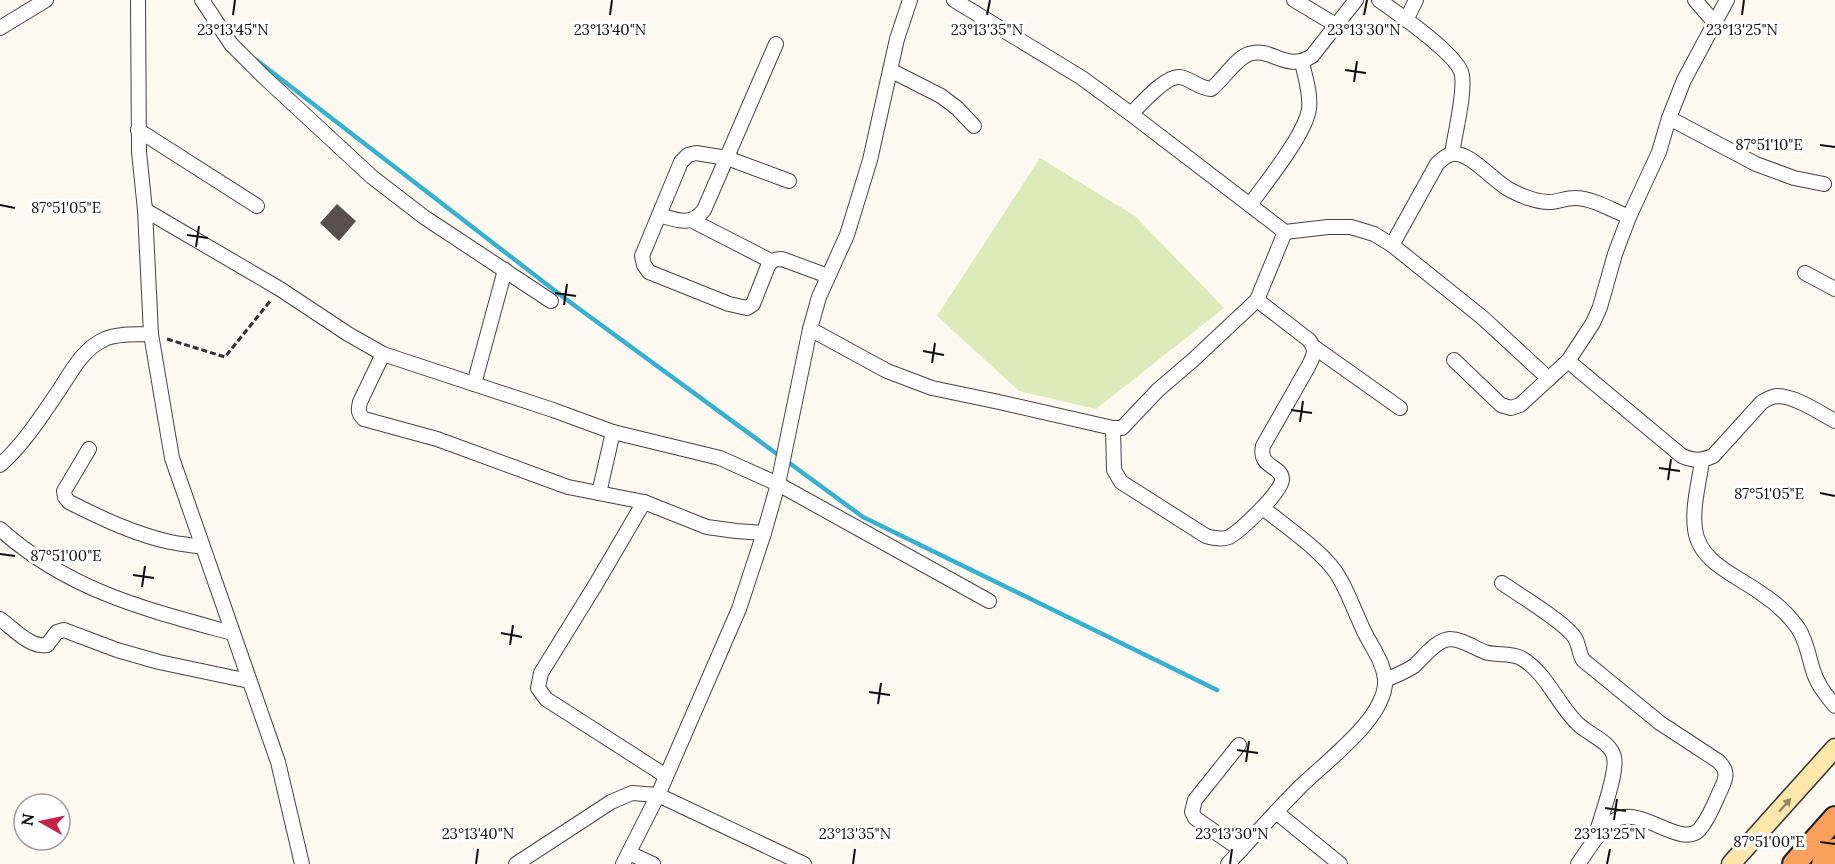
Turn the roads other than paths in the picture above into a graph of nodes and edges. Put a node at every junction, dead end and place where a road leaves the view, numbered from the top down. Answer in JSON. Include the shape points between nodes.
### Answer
{"nodes":[{"id":1,"x":46,"y":0,"type":"edge"},
{"id":2,"x":138,"y":0,"type":"edge"},
{"id":3,"x":202,"y":0,"type":"edge"},
{"id":4,"x":910,"y":0,"type":"edge"},
{"id":5,"x":954,"y":0,"type":"edge"},
{"id":6,"x":1294,"y":0,"type":"edge"},
{"id":7,"x":1356,"y":0,"type":"edge"},
{"id":8,"x":1379,"y":0,"type":"edge"},
{"id":9,"x":1416,"y":0,"type":"edge"},
{"id":10,"x":1695,"y":0,"type":"edge"},
{"id":11,"x":1727,"y":0,"type":"edge"},
{"id":12,"x":1406,"y":20,"type":"junction"},
{"id":13,"x":1714,"y":22,"type":"junction"},
{"id":14,"x":1336,"y":25,"type":"junction"},
{"id":15,"x":0,"y":28,"type":"edge"},
{"id":16,"x":776,"y":44,"type":"dead end"},
{"id":17,"x":1302,"y":63,"type":"junction"},
{"id":18,"x":890,"y":70,"type":"junction"},
{"id":19,"x":1131,"y":114,"type":"junction"},
{"id":20,"x":1669,"y":118,"type":"junction"},
{"id":21,"x":974,"y":126,"type":"dead end"},
{"id":22,"x":138,"y":130,"type":"junction"},
{"id":23,"x":1452,"y":154,"type":"junction"},
{"id":24,"x":727,"y":158,"type":"junction"},
{"id":25,"x":789,"y":181,"type":"dead end"},
{"id":26,"x":1824,"y":184,"type":"dead end"},
{"id":27,"x":1250,"y":205,"type":"junction"},
{"id":28,"x":257,"y":206,"type":"dead end"},
{"id":29,"x":145,"y":210,"type":"junction"},
{"id":30,"x":659,"y":215,"type":"junction"},
{"id":31,"x":1629,"y":217,"type":"junction"},
{"id":32,"x":691,"y":220,"type":"junction"},
{"id":33,"x":1285,"y":232,"type":"junction"},
{"id":34,"x":1392,"y":245,"type":"junction"},
{"id":35,"x":771,"y":261,"type":"junction"},
{"id":36,"x":505,"y":270,"type":"junction"},
{"id":37,"x":1805,"y":273,"type":"dead end"},
{"id":38,"x":828,"y":276,"type":"junction"},
{"id":39,"x":1835,"y":289,"type":"edge"},
{"id":40,"x":1257,"y":300,"type":"junction"},
{"id":41,"x":551,"y":301,"type":"dead end"},
{"id":42,"x":810,"y":329,"type":"junction"},
{"id":43,"x":151,"y":334,"type":"junction"},
{"id":44,"x":1314,"y":347,"type":"junction"},
{"id":45,"x":383,"y":354,"type":"junction"},
{"id":46,"x":1454,"y":360,"type":"dead end"},
{"id":47,"x":1568,"y":361,"type":"junction"},
{"id":48,"x":1549,"y":379,"type":"junction"},
{"id":49,"x":474,"y":384,"type":"junction"},
{"id":50,"x":1400,"y":408,"type":"dead end"},
{"id":51,"x":1835,"y":421,"type":"edge"},
{"id":52,"x":1113,"y":428,"type":"junction"},
{"id":53,"x":613,"y":432,"type":"junction"},
{"id":54,"x":89,"y":449,"type":"dead end"},
{"id":55,"x":1702,"y":461,"type":"junction"},
{"id":56,"x":0,"y":465,"type":"edge"},
{"id":57,"x":778,"y":484,"type":"junction"},
{"id":58,"x":599,"y":493,"type":"junction"},
{"id":59,"x":644,"y":502,"type":"junction"},
{"id":60,"x":1263,"y":508,"type":"junction"},
{"id":61,"x":764,"y":532,"type":"junction"},
{"id":62,"x":2,"y":533,"type":"edge"},
{"id":63,"x":202,"y":547,"type":"junction"},
{"id":64,"x":1502,"y":583,"type":"dead end"},
{"id":65,"x":988,"y":602,"type":"dead end"},
{"id":66,"x":0,"y":619,"type":"edge"},
{"id":67,"x":232,"y":633,"type":"junction"},
{"id":68,"x":1385,"y":680,"type":"junction"},
{"id":69,"x":249,"y":681,"type":"junction"},
{"id":70,"x":1835,"y":706,"type":"edge"},
{"id":71,"x":1239,"y":745,"type":"dead end"},
{"id":72,"x":1835,"y":748,"type":"edge"},
{"id":73,"x":666,"y":776,"type":"junction"},
{"id":74,"x":658,"y":795,"type":"junction"},
{"id":75,"x":1276,"y":812,"type":"junction"},
{"id":76,"x":1835,"y":818,"type":"edge"},
{"id":77,"x":1594,"y":842,"type":"junction"},
{"id":78,"x":1240,"y":850,"type":"junction"},
{"id":79,"x":1835,"y":850,"type":"edge"},
{"id":80,"x":626,"y":859,"type":"edge"},
{"id":81,"x":786,"y":860,"type":"edge"},
{"id":82,"x":302,"y":864,"type":"edge"},
{"id":83,"x":516,"y":864,"type":"edge"},
{"id":84,"x":653,"y":864,"type":"edge"},
{"id":85,"x":804,"y":864,"type":"edge"},
{"id":86,"x":1228,"y":864,"type":"edge"},
{"id":87,"x":1340,"y":864,"type":"edge"},
{"id":88,"x":1578,"y":864,"type":"edge"},
{"id":89,"x":1731,"y":864,"type":"edge"},
{"id":90,"x":1794,"y":864,"type":"edge"},
{"id":91,"x":1823,"y":864,"type":"edge"}],
"edges":[{"from":1,"to":15,"type":"street"},
{"from":2,"to":22,"type":"street"},
{"from":3,"to":36,"type":"street","via":[[231,44],[372,177]]},
{"from":4,"to":18,"type":"street"},
{"from":5,"to":19,"type":"street","via":[[1082,78]]},
{"from":6,"to":14,"type":"street"},
{"from":7,"to":14,"type":"street"},
{"from":8,"to":12,"type":"street"},
{"from":9,"to":12,"type":"street"},
{"from":10,"to":13,"type":"street"},
{"from":11,"to":13,"type":"street"},
{"from":12,"to":23,"type":"street","via":[[1452,58],[1462,72]]},
{"from":13,"to":20,"type":"street"},
{"from":14,"to":17,"type":"street"},
{"from":16,"to":24,"type":"street"},
{"from":17,"to":19,"type":"street","via":[[1251,53],[1211,89],[1173,77]]},
{"from":17,"to":27,"type":"street","via":[[1309,108],[1305,122]]},
{"from":18,"to":21,"type":"street","via":[[941,96]]},
{"from":18,"to":38,"type":"street","via":[[870,160]]},
{"from":19,"to":27,"type":"street"},
{"from":20,"to":26,"type":"street","via":[[1756,164]]},
{"from":20,"to":31,"type":"street","via":[[1659,152]]},
{"from":22,"to":28,"type":"street"},
{"from":22,"to":29,"type":"street"},
{"from":23,"to":31,"type":"street","via":[[1471,160],[1506,189],[1527,198],[1550,202],[1579,198]]},
{"from":23,"to":34,"type":"street","via":[[1437,164]]},
{"from":24,"to":25,"type":"street"},
{"from":24,"to":30,"type":"street","via":[[688,155],[681,162]]},
{"from":24,"to":32,"type":"street","via":[[704,210]]},
{"from":27,"to":33,"type":"street"},
{"from":29,"to":43,"type":"street"},
{"from":29,"to":45,"type":"street"},
{"from":30,"to":32,"type":"street"},
{"from":30,"to":35,"type":"street","via":[[642,256],[649,272],[747,308],[753,304]]},
{"from":31,"to":47,"type":"street","via":[[1600,307]]},
{"from":32,"to":35,"type":"street"},
{"from":33,"to":34,"type":"street","via":[[1352,227]]},
{"from":33,"to":40,"type":"street"},
{"from":34,"to":48,"type":"street","via":[[1483,318]]},
{"from":35,"to":38,"type":"street","via":[[782,258]]},
{"from":36,"to":41,"type":"street"},
{"from":36,"to":49,"type":"street"},
{"from":37,"to":39,"type":"street"},
{"from":38,"to":42,"type":"street"},
{"from":40,"to":44,"type":"street"},
{"from":40,"to":52,"type":"street","via":[[1122,428]]},
{"from":42,"to":52,"type":"street","via":[[887,370],[932,388]]},
{"from":42,"to":57,"type":"street"},
{"from":43,"to":56,"type":"street","via":[[108,337],[92,346],[35,425]]},
{"from":43,"to":63,"type":"street","via":[[171,458]]},
{"from":44,"to":50,"type":"street"},
{"from":44,"to":60,"type":"street","via":[[1308,368],[1261,452],[1283,481]]},
{"from":45,"to":49,"type":"street"},
{"from":45,"to":58,"type":"street","via":[[358,408],[364,420],[437,439],[568,487]]},
{"from":46,"to":48,"type":"street","via":[[1501,405],[1511,408],[1520,405]]},
{"from":47,"to":48,"type":"street"},
{"from":47,"to":55,"type":"street","via":[[1683,456]]},
{"from":49,"to":53,"type":"street"},
{"from":51,"to":55,"type":"street","via":[[1798,402],[1773,396],[1762,402],[1713,456]]},
{"from":52,"to":60,"type":"street","via":[[1114,470],[1121,482],[1206,536],[1228,537]]},
{"from":53,"to":57,"type":"street","via":[[720,458]]},
{"from":53,"to":58,"type":"street"},
{"from":54,"to":63,"type":"street","via":[[64,491],[69,502],[142,534]]},
{"from":55,"to":70,"type":"street","via":[[1695,510],[1700,545],[1714,563],[1783,610],[1799,630],[1821,689]]},
{"from":57,"to":61,"type":"street"},
{"from":57,"to":65,"type":"street"},
{"from":58,"to":59,"type":"street"},
{"from":59,"to":61,"type":"street","via":[[707,527]]},
{"from":59,"to":73,"type":"street","via":[[541,673],[538,688],[546,699]]},
{"from":60,"to":68,"type":"street","via":[[1340,577]]},
{"from":61,"to":73,"type":"street","via":[[739,609]]},
{"from":62,"to":67,"type":"street","via":[[61,574],[104,594]]},
{"from":63,"to":67,"type":"street"},
{"from":64,"to":77,"type":"street","via":[[1568,630],[1583,660],[1660,723],[1718,761],[1727,772],[1726,781],[1698,832],[1680,834],[1646,820],[1619,818],[1606,826]]},
{"from":66,"to":69,"type":"street","via":[[40,646],[47,645],[57,632],[64,630],[159,662]]},
{"from":67,"to":69,"type":"street"},
{"from":68,"to":75,"type":"street","via":[[1382,698],[1367,723]]},
{"from":68,"to":77,"type":"street","via":[[1406,671],[1442,641],[1451,639],[1486,652],[1519,657],[1530,665],[1578,724],[1610,749],[1614,757]]},
{"from":69,"to":82,"type":"street","via":[[278,762]]},
{"from":71,"to":78,"type":"street","via":[[1195,800],[1192,812]]},
{"from":89,"to":72,"type":"main road","one_way":true},
{"from":73,"to":74,"type":"street"},
{"from":74,"to":80,"type":"street"},
{"from":74,"to":81,"type":"street"},
{"from":74,"to":83,"type":"street","via":[[632,794],[611,802]]},
{"from":75,"to":78,"type":"street"},
{"from":75,"to":87,"type":"street"},
{"from":76,"to":90,"type":"highway"},
{"from":77,"to":88,"type":"street"},
{"from":78,"to":86,"type":"street"},
{"from":79,"to":91,"type":"highway"},
{"from":80,"to":84,"type":"street"},
{"from":81,"to":85,"type":"street"}]}
